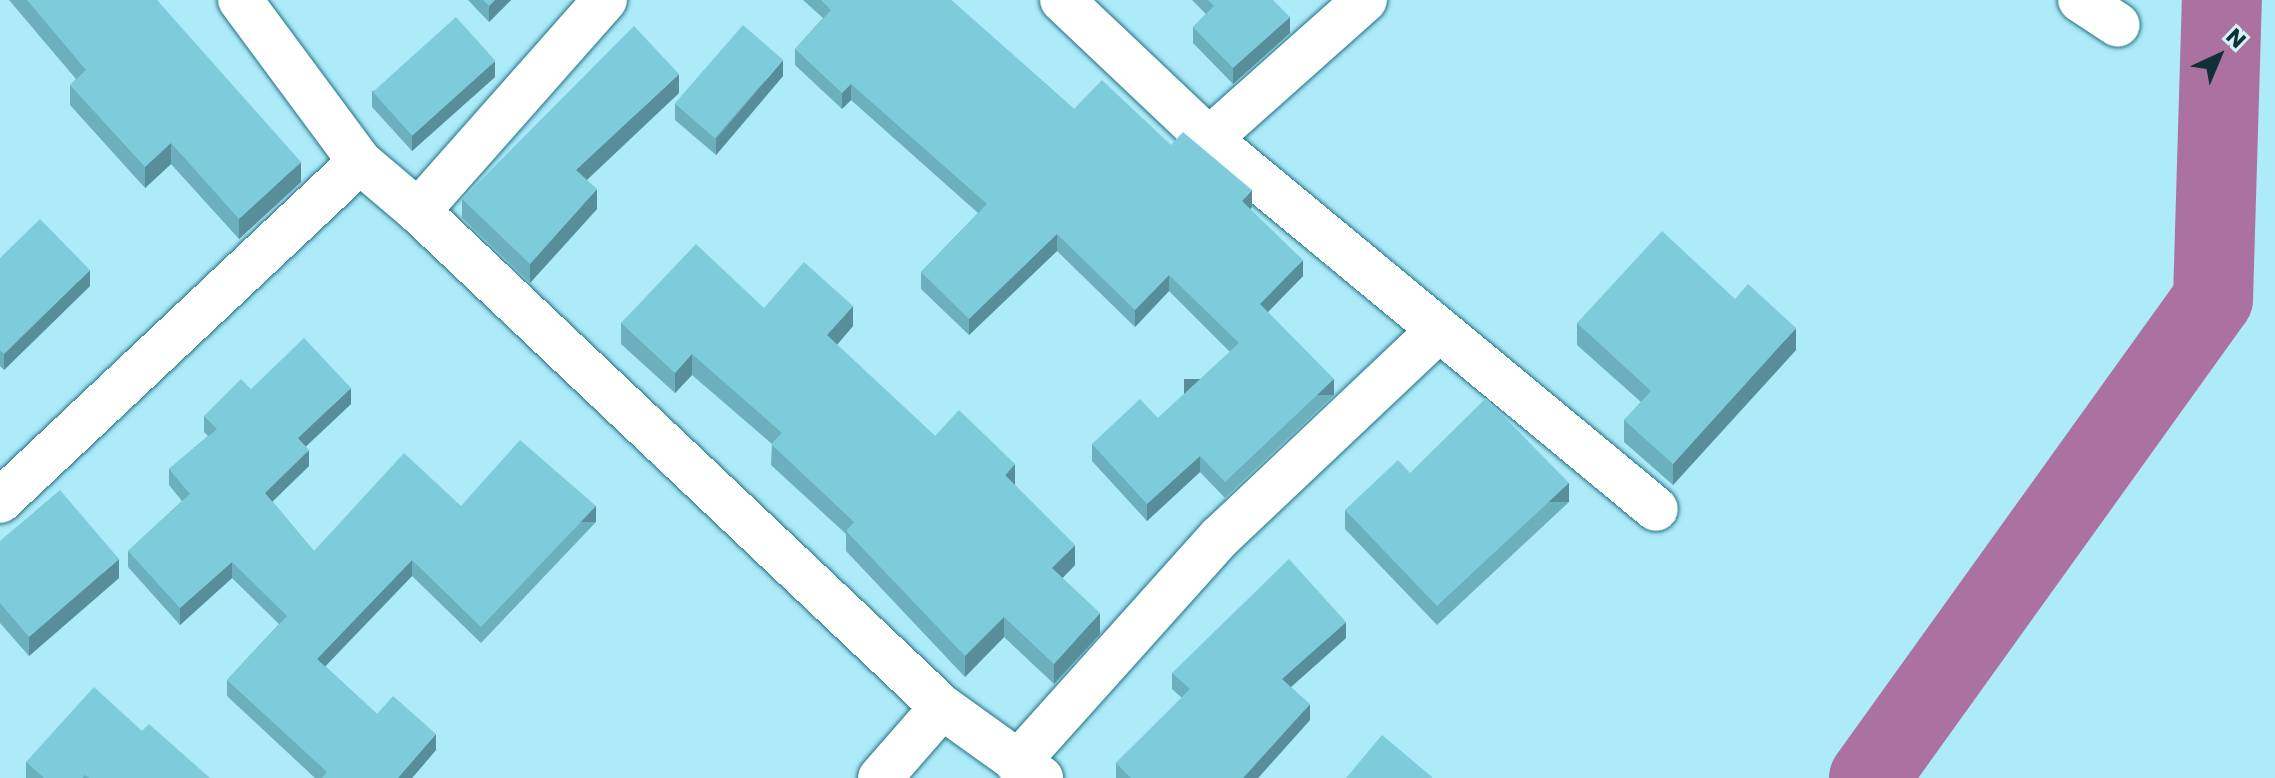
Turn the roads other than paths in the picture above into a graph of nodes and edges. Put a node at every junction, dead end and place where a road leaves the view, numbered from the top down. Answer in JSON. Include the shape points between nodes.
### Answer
{"nodes":[{"id":1,"x":240,"y":0,"type":"edge"},
{"id":2,"x":605,"y":0,"type":"edge"},
{"id":3,"x":1062,"y":0,"type":"edge"},
{"id":4,"x":1365,"y":0,"type":"edge"},
{"id":5,"x":2080,"y":0,"type":"edge"},
{"id":6,"x":2118,"y":25,"type":"dead end"},
{"id":7,"x":1209,"y":139,"type":"junction"},
{"id":8,"x":360,"y":162,"type":"junction"},
{"id":9,"x":418,"y":211,"type":"junction"},
{"id":10,"x":1437,"y":332,"type":"junction"},
{"id":11,"x":0,"y":501,"type":"edge"},
{"id":12,"x":1656,"y":509,"type":"dead end"},
{"id":13,"x":942,"y":707,"type":"junction"},
{"id":14,"x":1029,"y":770,"type":"edge"},
{"id":15,"x":880,"y":778,"type":"edge"}],
"edges":[{"from":1,"to":8,"type":"street"},
{"from":2,"to":9,"type":"street","via":[[545,76]]},
{"from":3,"to":7,"type":"street"},
{"from":4,"to":7,"type":"street"},
{"from":5,"to":6,"type":"street"},
{"from":7,"to":10,"type":"street"},
{"from":8,"to":9,"type":"street"},
{"from":8,"to":11,"type":"street"},
{"from":9,"to":13,"type":"street"},
{"from":10,"to":12,"type":"street"},
{"from":10,"to":14,"type":"street","via":[[1220,537]]},
{"from":13,"to":14,"type":"street"},
{"from":13,"to":15,"type":"street"}]}
